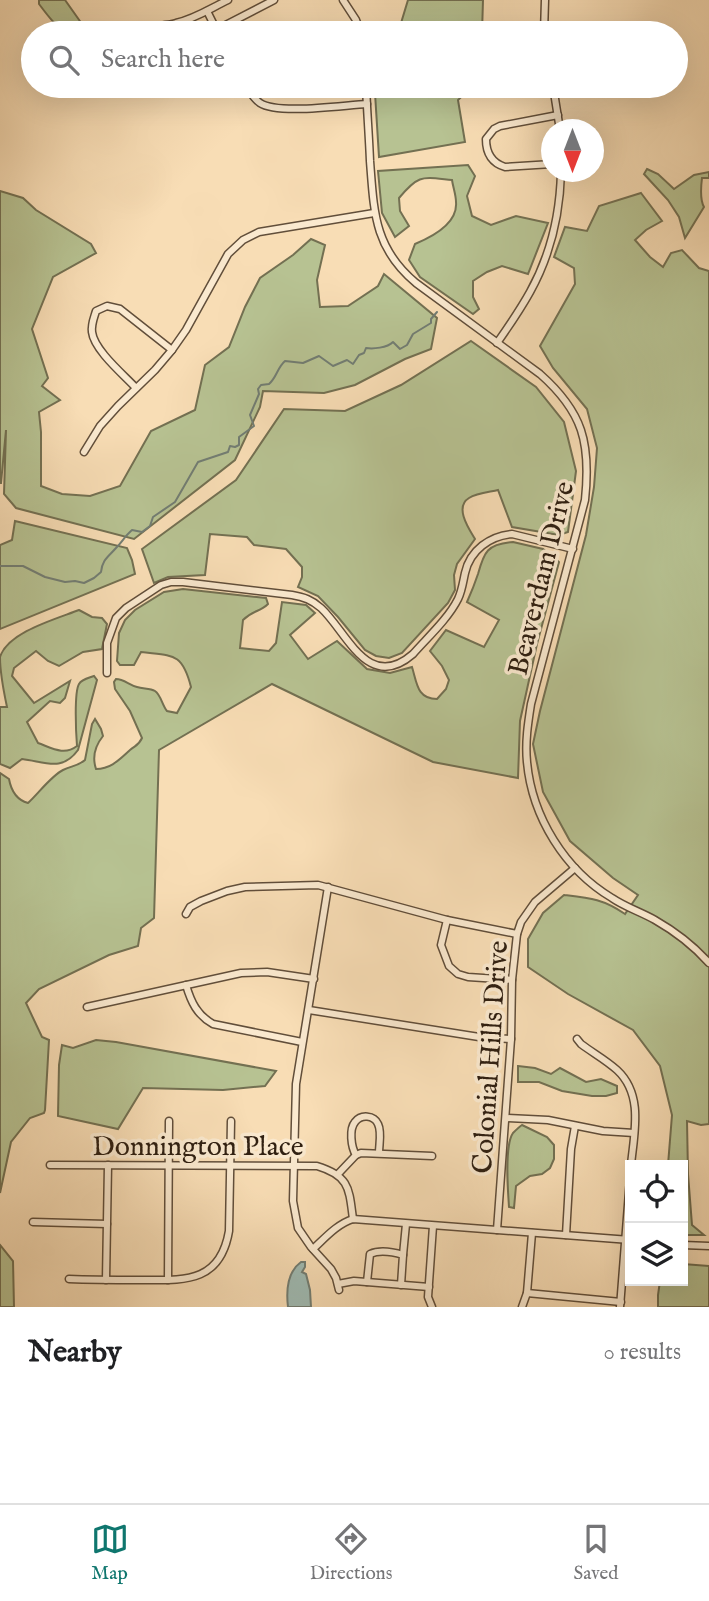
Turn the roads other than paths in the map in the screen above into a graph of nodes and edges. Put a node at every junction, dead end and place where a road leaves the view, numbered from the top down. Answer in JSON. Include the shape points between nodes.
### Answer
{"nodes":[{"id":1,"x":228,"y":0,"type":"edge"},
{"id":2,"x":274,"y":0,"type":"edge"},
{"id":3,"x":343,"y":0,"type":"edge"},
{"id":4,"x":545,"y":0,"type":"edge"},
{"id":5,"x":207,"y":11,"type":"junction"},
{"id":6,"x":182,"y":21,"type":"edge"},
{"id":7,"x":212,"y":21,"type":"edge"},
{"id":8,"x":237,"y":21,"type":"edge"},
{"id":9,"x":356,"y":21,"type":"edge"},
{"id":10,"x":544,"y":21,"type":"edge"},
{"id":11,"x":254,"y":98,"type":"edge"},
{"id":12,"x":367,"y":98,"type":"edge"},
{"id":13,"x":555,"y":98,"type":"edge"},
{"id":14,"x":367,"y":104,"type":"junction"},
{"id":15,"x":558,"y":116,"type":"junction"},
{"id":16,"x":558,"y":119,"type":"edge"},
{"id":17,"x":541,"y":165,"type":"edge"},
{"id":18,"x":560,"y":182,"type":"edge"},
{"id":19,"x":374,"y":214,"type":"junction"},
{"id":20,"x":498,"y":343,"type":"junction"},
{"id":21,"x":172,"y":350,"type":"junction"},
{"id":22,"x":136,"y":388,"type":"junction"},
{"id":23,"x":84,"y":452,"type":"dead end"},
{"id":24,"x":573,"y":549,"type":"junction"},
{"id":25,"x":107,"y":673,"type":"dead end"},
{"id":26,"x":575,"y":869,"type":"junction"},
{"id":27,"x":328,"y":887,"type":"junction"},
{"id":28,"x":186,"y":914,"type":"dead end"},
{"id":29,"x":447,"y":920,"type":"junction"},
{"id":30,"x":517,"y":934,"type":"junction"},
{"id":31,"x":709,"y":963,"type":"edge"},
{"id":32,"x":314,"y":979,"type":"junction"},
{"id":33,"x":512,"y":980,"type":"junction"},
{"id":34,"x":186,"y":985,"type":"junction"},
{"id":35,"x":88,"y":1007,"type":"dead end"},
{"id":36,"x":309,"y":1010,"type":"junction"},
{"id":37,"x":511,"y":1039,"type":"junction"},
{"id":38,"x":577,"y":1039,"type":"dead end"},
{"id":39,"x":302,"y":1042,"type":"junction"},
{"id":40,"x":506,"y":1118,"type":"junction"},
{"id":41,"x":169,"y":1121,"type":"dead end"},
{"id":42,"x":230,"y":1121,"type":"dead end"},
{"id":43,"x":575,"y":1126,"type":"junction"},
{"id":44,"x":634,"y":1133,"type":"junction"},
{"id":45,"x":379,"y":1153,"type":"junction"},
{"id":46,"x":356,"y":1155,"type":"junction"},
{"id":47,"x":432,"y":1156,"type":"dead end"},
{"id":48,"x":631,"y":1160,"type":"edge"},
{"id":49,"x":50,"y":1165,"type":"dead end"},
{"id":50,"x":108,"y":1165,"type":"junction"},
{"id":51,"x":168,"y":1166,"type":"junction"},
{"id":52,"x":229,"y":1166,"type":"junction"},
{"id":53,"x":294,"y":1167,"type":"junction"},
{"id":54,"x":338,"y":1174,"type":"junction"},
{"id":55,"x":353,"y":1220,"type":"junction"},
{"id":56,"x":33,"y":1222,"type":"dead end"},
{"id":57,"x":107,"y":1224,"type":"junction"},
{"id":58,"x":405,"y":1224,"type":"junction"},
{"id":59,"x":433,"y":1226,"type":"junction"},
{"id":60,"x":497,"y":1230,"type":"junction"},
{"id":61,"x":532,"y":1233,"type":"junction"},
{"id":62,"x":566,"y":1235,"type":"junction"},
{"id":63,"x":625,"y":1240,"type":"edge"},
{"id":64,"x":688,"y":1244,"type":"edge"},
{"id":65,"x":709,"y":1246,"type":"edge"},
{"id":66,"x":313,"y":1249,"type":"junction"},
{"id":67,"x":402,"y":1255,"type":"junction"},
{"id":68,"x":625,"y":1264,"type":"edge"},
{"id":69,"x":69,"y":1279,"type":"dead end"},
{"id":70,"x":106,"y":1280,"type":"junction"},
{"id":71,"x":168,"y":1280,"type":"junction"},
{"id":72,"x":367,"y":1282,"type":"junction"},
{"id":73,"x":401,"y":1284,"type":"junction"},
{"id":74,"x":429,"y":1287,"type":"junction"},
{"id":75,"x":527,"y":1293,"type":"junction"},
{"id":76,"x":620,"y":1305,"type":"edge"},
{"id":77,"x":432,"y":1307,"type":"edge"},
{"id":78,"x":522,"y":1307,"type":"edge"}],
"edges":[{"from":1,"to":5,"type":"street"},
{"from":2,"to":8,"type":"street"},
{"from":3,"to":9,"type":"street"},
{"from":4,"to":10,"type":"street"},
{"from":5,"to":6,"type":"street"},
{"from":5,"to":7,"type":"street"},
{"from":11,"to":14,"type":"street","via":[[271,108]]},
{"from":12,"to":14,"type":"street","name":"Beaverdam Drive"},
{"from":13,"to":15,"type":"street"},
{"from":14,"to":19,"type":"street","name":"Beaverdam Drive"},
{"from":15,"to":16,"type":"street"},
{"from":15,"to":17,"type":"street","via":[[500,126],[486,139],[488,154],[500,165]]},
{"from":18,"to":20,"type":"street","via":[[552,237],[540,270]]},
{"from":19,"to":20,"type":"street","name":"Beaverdam Drive","via":[[402,271]]},
{"from":19,"to":21,"type":"street","via":[[259,232],[243,240],[228,254]]},
{"from":20,"to":24,"type":"street","name":"Beaverdam Drive","via":[[557,389],[577,419],[587,455],[587,478]]},
{"from":21,"to":22,"type":"street"},
{"from":21,"to":22,"type":"street","via":[[120,309],[107,306],[96,311],[92,335],[98,347]]},
{"from":22,"to":23,"type":"street","via":[[100,426]]},
{"from":24,"to":25,"type":"street","via":[[512,534],[483,544],[466,566],[453,608],[413,654],[389,666],[363,659],[326,612],[309,599],[172,582],[149,592],[116,618],[107,643]]},
{"from":24,"to":26,"type":"street","name":"Beaverdam Drive","via":[[526,734],[531,790],[543,820]]},
{"from":26,"to":30,"type":"street","name":"Colonial Hills Drive","via":[[535,902]]},
{"from":26,"to":31,"type":"street","name":"Beaverdam Drive","via":[[608,896],[678,934]]},
{"from":27,"to":28,"type":"street","via":[[245,887],[201,901]]},
{"from":27,"to":29,"type":"street"},
{"from":27,"to":32,"type":"street"},
{"from":29,"to":30,"type":"street"},
{"from":29,"to":33,"type":"street","via":[[441,945],[449,966],[468,977]]},
{"from":30,"to":33,"type":"street","name":"Colonial Hills Drive"},
{"from":32,"to":34,"type":"street","via":[[253,972]]},
{"from":32,"to":36,"type":"street"},
{"from":33,"to":37,"type":"street","name":"Colonial Hills Drive"},
{"from":34,"to":35,"type":"street"},
{"from":34,"to":39,"type":"street","via":[[195,1009],[213,1024]]},
{"from":36,"to":37,"type":"street"},
{"from":36,"to":39,"type":"street"},
{"from":37,"to":40,"type":"street","name":"Colonial Hills Drive"},
{"from":38,"to":44,"type":"street","via":[[624,1077],[635,1104]]},
{"from":39,"to":53,"type":"street"},
{"from":40,"to":43,"type":"street"},
{"from":40,"to":60,"type":"street","name":"Colonial Hills Drive"},
{"from":41,"to":51,"type":"street"},
{"from":42,"to":52,"type":"street"},
{"from":43,"to":44,"type":"street"},
{"from":43,"to":62,"type":"street"},
{"from":44,"to":48,"type":"street"},
{"from":45,"to":46,"type":"street"},
{"from":45,"to":46,"type":"street","via":[[378,1123],[363,1116],[352,1125]]},
{"from":45,"to":47,"type":"street"},
{"from":46,"to":54,"type":"street"},
{"from":49,"to":50,"type":"street","name":"Donnington Place"},
{"from":50,"to":51,"type":"street","name":"Donnington Place"},
{"from":50,"to":57,"type":"street"},
{"from":51,"to":52,"type":"street","name":"Donnington Place"},
{"from":51,"to":71,"type":"street"},
{"from":52,"to":53,"type":"street","name":"Donnington Place"},
{"from":52,"to":71,"type":"street","via":[[229,1231],[222,1252],[198,1276]]},
{"from":53,"to":54,"type":"street","name":"Donnington Place","via":[[317,1167]]},
{"from":53,"to":66,"type":"street","via":[[298,1228]]},
{"from":54,"to":55,"type":"street","name":"Donnington Place","via":[[347,1187]]},
{"from":55,"to":58,"type":"street"},
{"from":55,"to":66,"type":"street","via":[[337,1227]]},
{"from":56,"to":57,"type":"street"},
{"from":57,"to":70,"type":"street"},
{"from":58,"to":59,"type":"street"},
{"from":58,"to":67,"type":"street"},
{"from":59,"to":60,"type":"street"},
{"from":59,"to":74,"type":"street"},
{"from":60,"to":61,"type":"street"},
{"from":61,"to":62,"type":"street"},
{"from":61,"to":75,"type":"street"},
{"from":62,"to":63,"type":"street"},
{"from":64,"to":65,"type":"street"},
{"from":66,"to":72,"type":"street","via":[[331,1269],[339,1287]]},
{"from":67,"to":72,"type":"street","via":[[370,1254]]},
{"from":67,"to":73,"type":"street"},
{"from":68,"to":76,"type":"street"},
{"from":69,"to":70,"type":"street"},
{"from":70,"to":71,"type":"street"},
{"from":72,"to":73,"type":"street"},
{"from":73,"to":74,"type":"street"},
{"from":74,"to":77,"type":"street"},
{"from":75,"to":76,"type":"street"},
{"from":75,"to":78,"type":"street"}]}
